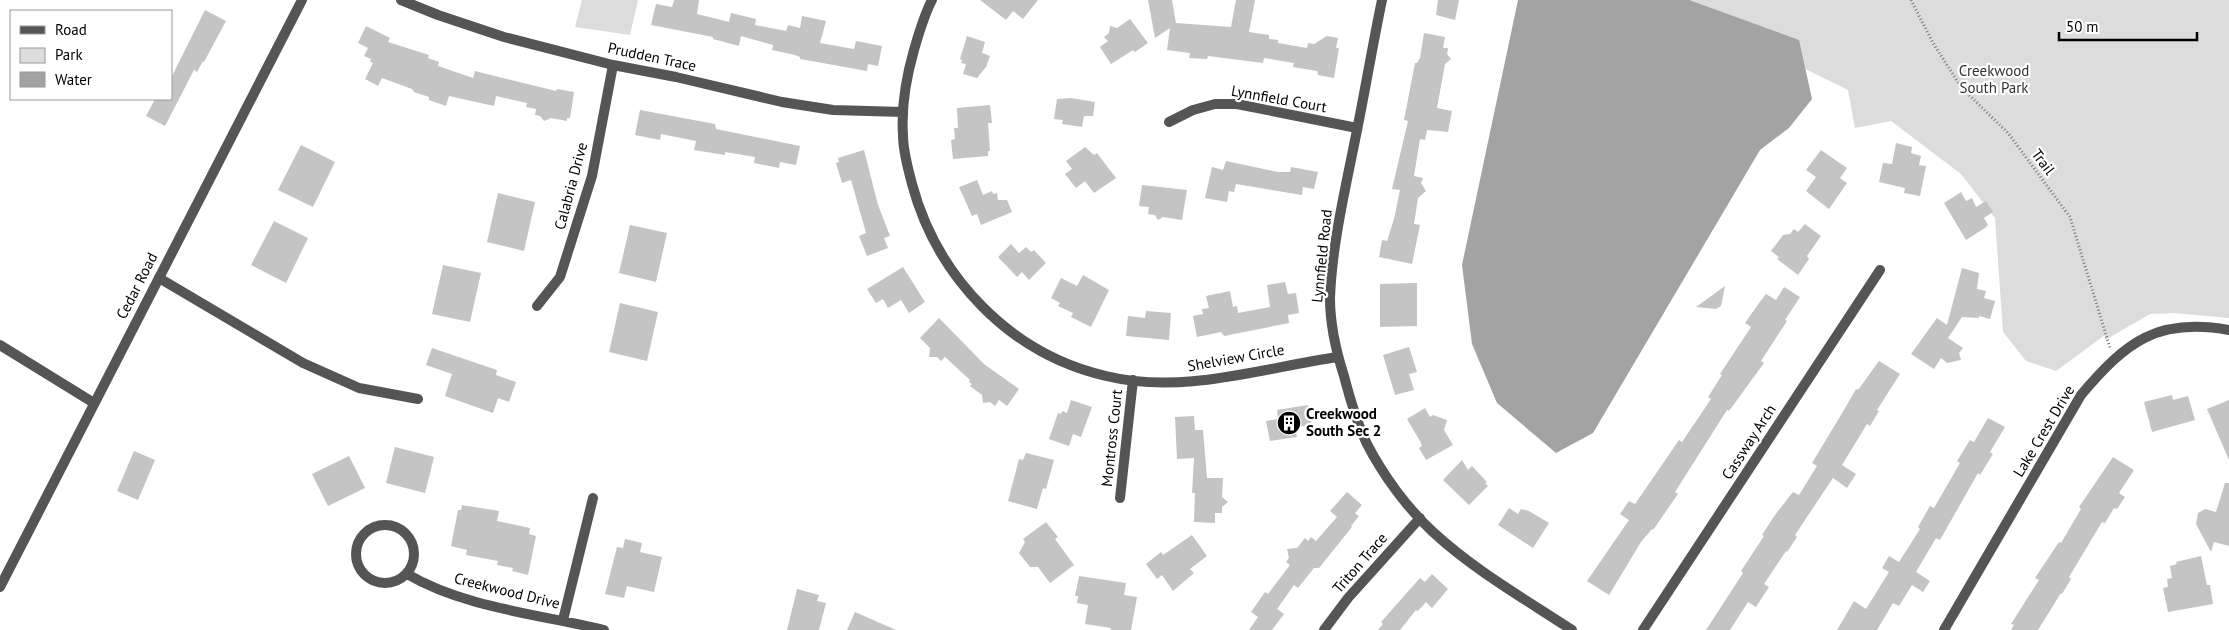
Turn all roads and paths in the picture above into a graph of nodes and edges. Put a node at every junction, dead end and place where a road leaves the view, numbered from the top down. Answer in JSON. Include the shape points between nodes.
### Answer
{"nodes":[{"id":1,"x":302,"y":0,"type":"edge"},
{"id":2,"x":401,"y":0,"type":"edge"},
{"id":3,"x":932,"y":0,"type":"edge"},
{"id":4,"x":1382,"y":0,"type":"edge"},
{"id":5,"x":1911,"y":0,"type":"edge"},
{"id":6,"x":613,"y":65,"type":"junction"},
{"id":7,"x":903,"y":112,"type":"junction"},
{"id":8,"x":1169,"y":122,"type":"dead end"},
{"id":9,"x":1357,"y":128,"type":"junction"},
{"id":10,"x":1880,"y":270,"type":"dead end"},
{"id":11,"x":158,"y":278,"type":"junction"},
{"id":12,"x":537,"y":306,"type":"dead end"},
{"id":13,"x":2229,"y":330,"type":"edge"},
{"id":14,"x":0,"y":346,"type":"edge"},
{"id":15,"x":1338,"y":357,"type":"junction"},
{"id":16,"x":2114,"y":360,"type":"junction"},
{"id":17,"x":1133,"y":380,"type":"junction"},
{"id":18,"x":418,"y":399,"type":"dead end"},
{"id":19,"x":94,"y":403,"type":"junction"},
{"id":20,"x":593,"y":498,"type":"dead end"},
{"id":21,"x":1120,"y":498,"type":"dead end"},
{"id":22,"x":1420,"y":518,"type":"junction"},
{"id":23,"x":407,"y":574,"type":"junction"},
{"id":24,"x":0,"y":587,"type":"edge"},
{"id":25,"x":563,"y":620,"type":"junction"},
{"id":26,"x":604,"y":630,"type":"edge"},
{"id":27,"x":1324,"y":630,"type":"edge"},
{"id":28,"x":1572,"y":630,"type":"edge"},
{"id":29,"x":1643,"y":630,"type":"edge"},
{"id":30,"x":1944,"y":630,"type":"edge"}],
"edges":[{"from":1,"to":11,"type":"street","name":"Cedar Road"},
{"from":2,"to":6,"type":"street","name":"Prudden Trace","via":[[504,37]]},
{"from":3,"to":7,"type":"street","name":"Shelview Circle","via":[[907,75]]},
{"from":4,"to":9,"type":"street","name":"Lynnfield Road"},
{"from":5,"to":16,"type":"path","name":"Trail","via":[[1961,87],[2008,133],[2070,216]]},
{"from":6,"to":7,"type":"street","name":"Prudden Trace","via":[[782,102],[833,110]]},
{"from":6,"to":12,"type":"street","name":"Calabria Drive","via":[[592,176],[560,277]]},
{"from":7,"to":17,"type":"street","name":"Shelview Circle","via":[[906,162],[918,206],[935,244],[977,303],[1006,329],[1070,365]]},
{"from":8,"to":9,"type":"street","name":"Lynnfield Court","via":[[1215,104],[1237,104]]},
{"from":9,"to":15,"type":"street","name":"Lynnfield Road","via":[[1334,255],[1330,299]]},
{"from":10,"to":29,"type":"street","name":"Cassway Arch"},
{"from":11,"to":18,"type":"street","via":[[303,363],[359,388]]},
{"from":11,"to":19,"type":"street","name":"Cedar Road"},
{"from":13,"to":16,"type":"street","name":"Lake Crest Drive","via":[[2200,325],[2162,329],[2142,338]]},
{"from":14,"to":19,"type":"street"},
{"from":15,"to":17,"type":"street","name":"Shelview Circle","via":[[1220,379],[1172,383]]},
{"from":15,"to":22,"type":"street","name":"Lynnfield Road","via":[[1367,444]]},
{"from":16,"to":30,"type":"street","name":"Lake Crest Drive","via":[[2081,396]]},
{"from":17,"to":21,"type":"street","name":"Montross Court"},
{"from":19,"to":24,"type":"street","name":"Cedar Road"},
{"from":20,"to":25,"type":"street"},
{"from":22,"to":27,"type":"street","name":"Triton Trace","via":[[1348,598]]},
{"from":22,"to":28,"type":"street","name":"Lynnfield Road","via":[[1483,572]]},
{"from":23,"to":23,"type":"street","via":[[390,582],[372,580],[359,566],[356,557],[360,539],[375,527],[384,525],[402,530],[413,546],[412,566]]},
{"from":23,"to":25,"type":"street","name":"Creekwood Drive","via":[[426,585],[476,602]]},
{"from":25,"to":26,"type":"street","name":"Creekwood Drive"}]}
